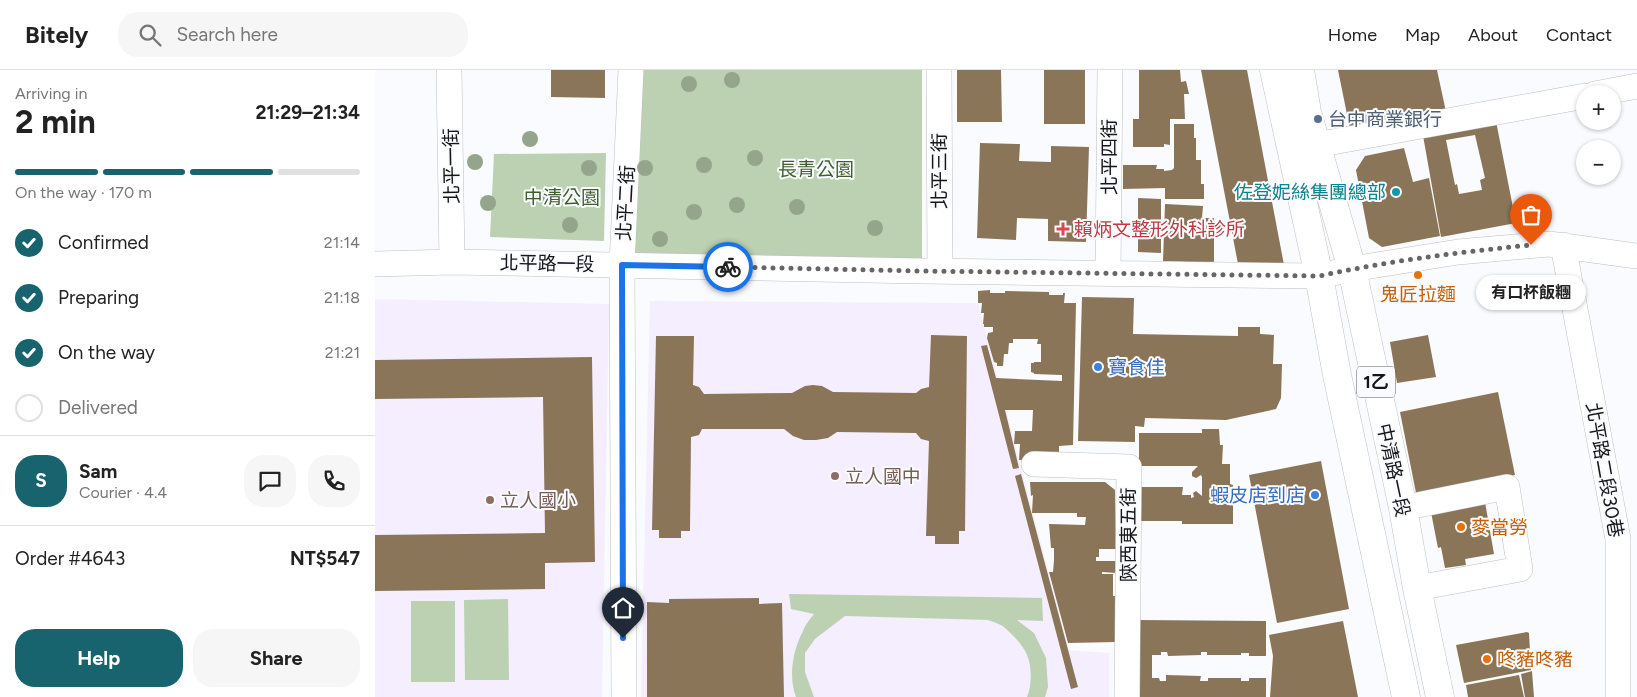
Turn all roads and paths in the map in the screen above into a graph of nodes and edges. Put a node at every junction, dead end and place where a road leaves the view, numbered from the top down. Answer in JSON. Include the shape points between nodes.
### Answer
{"nodes":[{"id":1,"x":449,"y":70,"type":"edge"},
{"id":2,"x":631,"y":70,"type":"edge"},
{"id":3,"x":939,"y":70,"type":"edge"},
{"id":4,"x":1110,"y":70,"type":"edge"},
{"id":5,"x":1274,"y":70,"type":"edge"},
{"id":6,"x":1300,"y":70,"type":"edge"},
{"id":7,"x":1637,"y":86,"type":"edge"},
{"id":8,"x":1621,"y":89,"type":"edge"},
{"id":9,"x":1576,"y":98,"type":"edge"},
{"id":10,"x":1316,"y":145,"type":"junction"},
{"id":11,"x":1563,"y":245,"type":"junction"},
{"id":12,"x":1637,"y":256,"type":"edge"},
{"id":13,"x":452,"y":262,"type":"junction"},
{"id":14,"x":375,"y":264,"type":"edge"},
{"id":15,"x":622,"y":265,"type":"junction"},
{"id":16,"x":1352,"y":269,"type":"junction"},
{"id":17,"x":940,"y":271,"type":"junction"},
{"id":18,"x":1108,"y":274,"type":"junction"},
{"id":19,"x":1319,"y":276,"type":"junction"},
{"id":20,"x":1035,"y":464,"type":"dead end"},
{"id":21,"x":1403,"y":508,"type":"junction"},
{"id":22,"x":1417,"y":588,"type":"junction"},
{"id":23,"x":623,"y":697,"type":"edge"},
{"id":24,"x":1127,"y":697,"type":"edge"},
{"id":25,"x":1406,"y":697,"type":"edge"},
{"id":26,"x":1440,"y":697,"type":"edge"},
{"id":27,"x":1618,"y":697,"type":"edge"}],
"edges":[{"from":1,"to":13,"type":"street","name":"北平一街"},
{"from":2,"to":15,"type":"street","name":"北平二街"},
{"from":3,"to":17,"type":"street","name":"北平三街"},
{"from":4,"to":18,"type":"street","name":"北平四街"},
{"from":5,"to":19,"type":"main road","name":"中清路一段","number":"1乙"},
{"from":6,"to":10,"type":"main road","name":"中清路一段","number":"1乙"},
{"from":7,"to":8,"type":"street"},
{"from":9,"to":10,"type":"street"},
{"from":10,"to":16,"type":"main road","name":"中清路一段","number":"1乙"},
{"from":11,"to":12,"type":"street","name":"北平路一段"},
{"from":11,"to":16,"type":"street","name":"北平路一段","via":[[1458,252]]},
{"from":11,"to":27,"type":"street","name":"北平路二段30巷","via":[[1618,539]]},
{"from":13,"to":14,"type":"street","name":"北平路一段"},
{"from":13,"to":15,"type":"street","name":"北平路一段"},
{"from":15,"to":17,"type":"street","name":"北平路一段"},
{"from":15,"to":23,"type":"street","name":"北平二街"},
{"from":16,"to":19,"type":"street","name":"北平路一段"},
{"from":16,"to":21,"type":"main road","name":"中清路一段","number":"1乙"},
{"from":17,"to":18,"type":"street","name":"北平路一段"},
{"from":18,"to":19,"type":"street","name":"北平路一段"},
{"from":19,"to":25,"type":"main road","name":"中清路一段","number":"1乙"},
{"from":20,"to":24,"type":"street","name":"陝西東五街","via":[[1129,466]]},
{"from":21,"to":22,"type":"main road","name":"中清路一段","number":"1乙"},
{"from":21,"to":22,"type":"street","via":[[1507,488],[1520,569]]},
{"from":22,"to":26,"type":"main road","name":"中清路一段","number":"1乙"}]}
